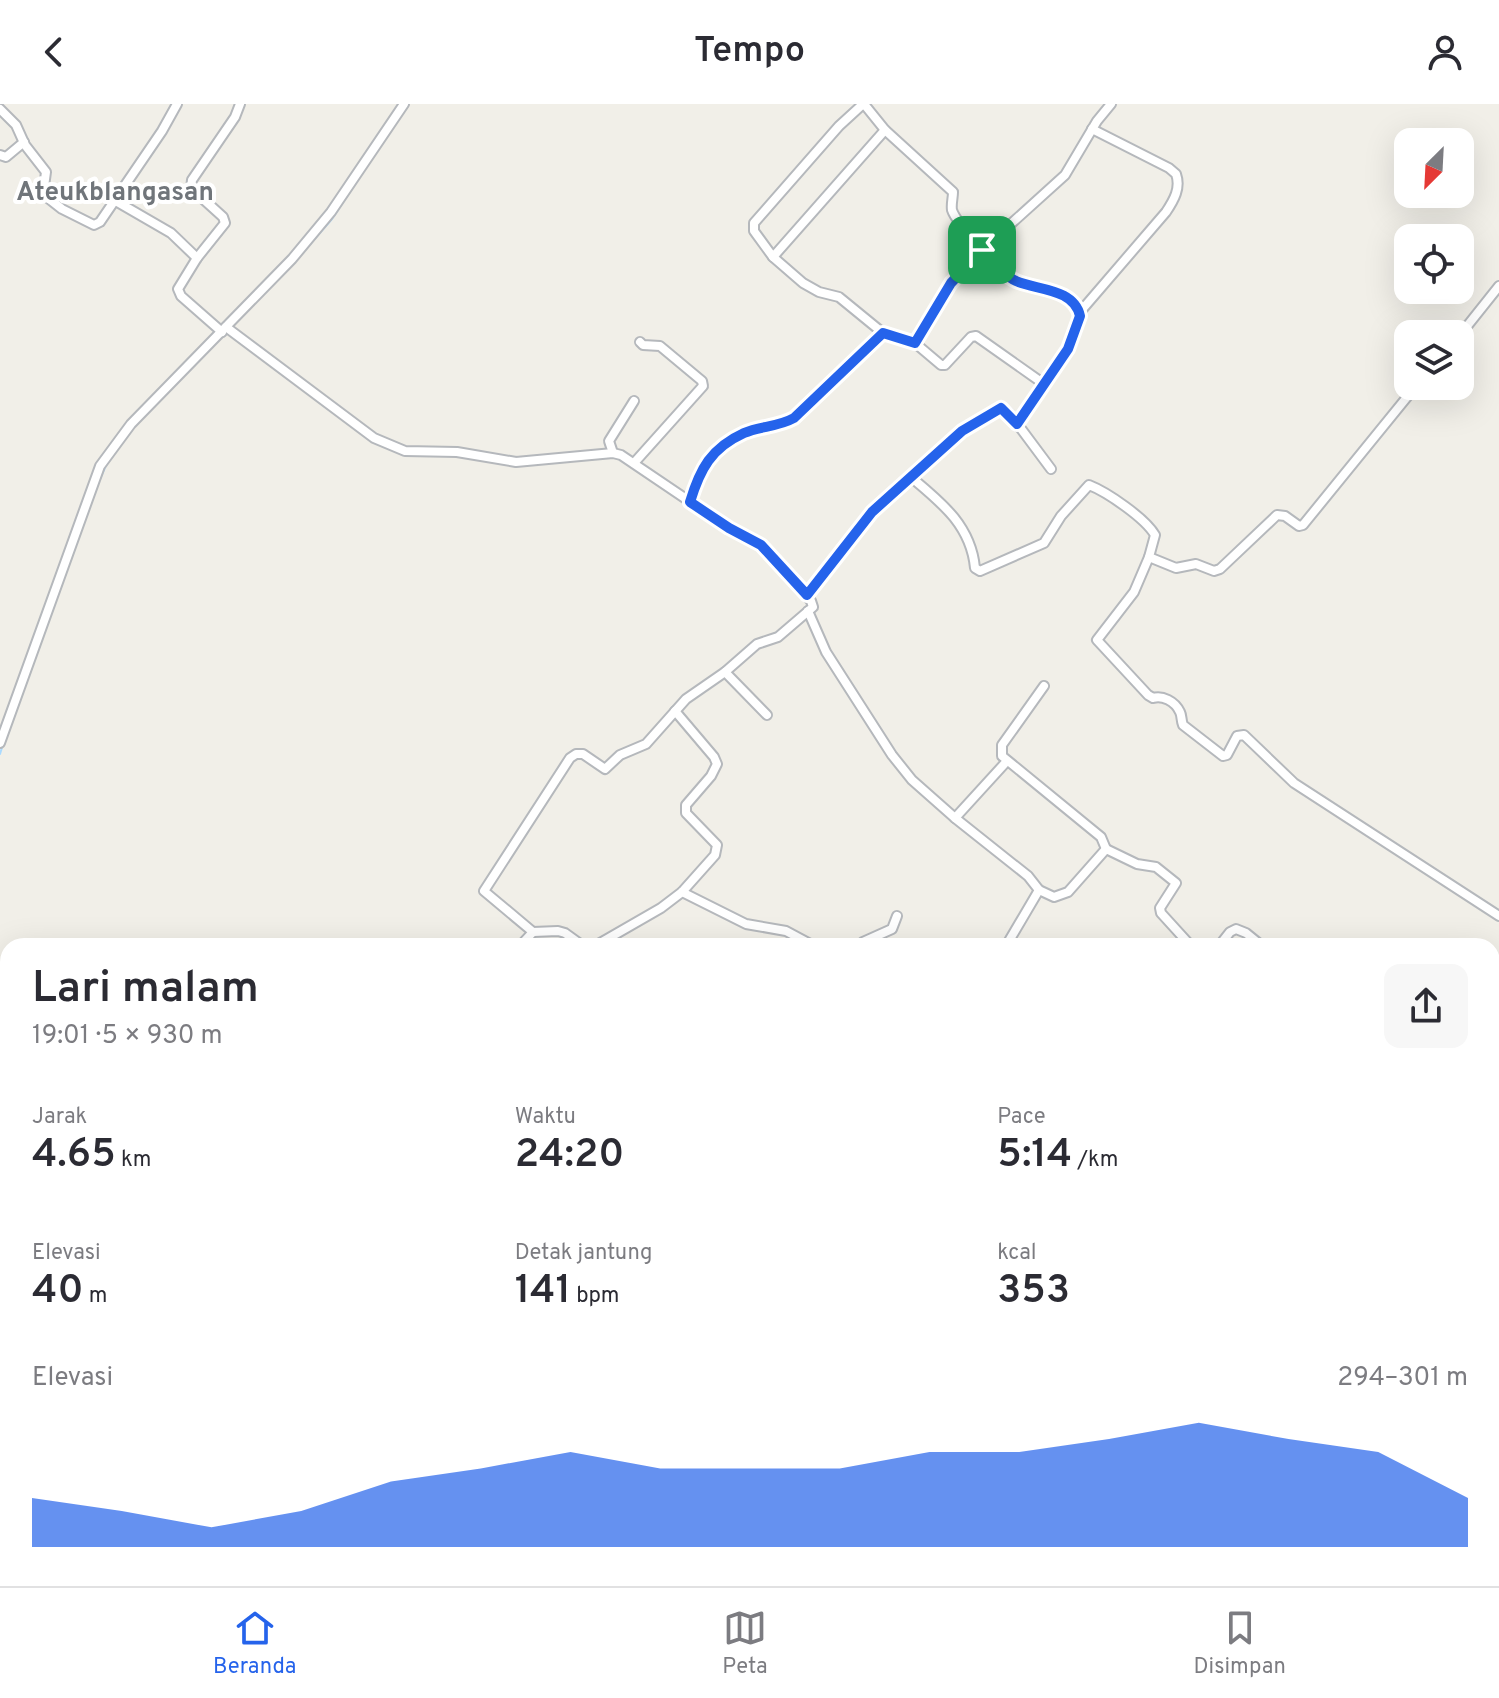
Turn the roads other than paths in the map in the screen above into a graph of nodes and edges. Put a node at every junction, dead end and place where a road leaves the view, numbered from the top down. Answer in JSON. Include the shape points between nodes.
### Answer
{"nodes":[{"id":1,"x":177,"y":104,"type":"edge"},
{"id":2,"x":240,"y":104,"type":"edge"},
{"id":3,"x":404,"y":104,"type":"edge"},
{"id":4,"x":864,"y":104,"type":"edge"},
{"id":5,"x":1111,"y":104,"type":"edge"},
{"id":6,"x":0,"y":109,"type":"edge"},
{"id":7,"x":1092,"y":129,"type":"junction"},
{"id":8,"x":885,"y":130,"type":"junction"},
{"id":9,"x":24,"y":142,"type":"junction"},
{"id":10,"x":0,"y":155,"type":"edge"},
{"id":11,"x":114,"y":200,"type":"junction"},
{"id":12,"x":982,"y":250,"type":"junction"},
{"id":13,"x":773,"y":257,"type":"junction"},
{"id":14,"x":197,"y":258,"type":"junction"},
{"id":15,"x":1499,"y":286,"type":"edge"},
{"id":16,"x":1080,"y":312,"type":"junction"},
{"id":17,"x":1472,"y":320,"type":"edge"},
{"id":18,"x":224,"y":329,"type":"junction"},
{"id":19,"x":883,"y":333,"type":"junction"},
{"id":20,"x":640,"y":342,"type":"dead end"},
{"id":21,"x":915,"y":343,"type":"junction"},
{"id":22,"x":1044,"y":384,"type":"junction"},
{"id":23,"x":1405,"y":400,"type":"edge"},
{"id":24,"x":634,"y":401,"type":"dead end"},
{"id":25,"x":1017,"y":424,"type":"junction"},
{"id":26,"x":613,"y":453,"type":"junction"},
{"id":27,"x":634,"y":463,"type":"junction"},
{"id":28,"x":1051,"y":469,"type":"dead end"},
{"id":29,"x":912,"y":478,"type":"junction"},
{"id":30,"x":690,"y":502,"type":"junction"},
{"id":31,"x":1149,"y":557,"type":"junction"},
{"id":32,"x":807,"y":595,"type":"junction"},
{"id":33,"x":808,"y":611,"type":"junction"},
{"id":34,"x":725,"y":672,"type":"junction"},
{"id":35,"x":1044,"y":686,"type":"dead end"},
{"id":36,"x":675,"y":711,"type":"junction"},
{"id":37,"x":767,"y":715,"type":"dead end"},
{"id":38,"x":0,"y":743,"type":"edge"},
{"id":39,"x":1007,"y":761,"type":"junction"},
{"id":40,"x":955,"y":818,"type":"junction"},
{"id":41,"x":1106,"y":849,"type":"junction"},
{"id":42,"x":1039,"y":890,"type":"junction"},
{"id":43,"x":682,"y":892,"type":"junction"},
{"id":44,"x":897,"y":916,"type":"dead end"},
{"id":45,"x":1499,"y":916,"type":"edge"},
{"id":46,"x":533,"y":932,"type":"junction"},
{"id":47,"x":527,"y":938,"type":"edge"},
{"id":48,"x":570,"y":938,"type":"edge"},
{"id":49,"x":609,"y":938,"type":"edge"},
{"id":50,"x":799,"y":938,"type":"edge"},
{"id":51,"x":872,"y":938,"type":"edge"},
{"id":52,"x":1011,"y":938,"type":"edge"},
{"id":53,"x":1184,"y":938,"type":"edge"},
{"id":54,"x":1225,"y":938,"type":"edge"},
{"id":55,"x":1252,"y":938,"type":"edge"}],
"edges":[{"from":1,"to":11,"type":"street"},
{"from":2,"to":14,"type":"street","via":[[192,180],[192,191],[225,223]]},
{"from":3,"to":18,"type":"street","via":[[331,212]]},
{"from":4,"to":8,"type":"street"},
{"from":4,"to":13,"type":"street","via":[[754,223]]},
{"from":5,"to":7,"type":"street"},
{"from":6,"to":9,"type":"street"},
{"from":7,"to":12,"type":"street","via":[[1065,175]]},
{"from":7,"to":16,"type":"street","via":[[1169,168],[1176,174],[1178,189],[1166,212]]},
{"from":8,"to":12,"type":"street","via":[[953,192],[952,209]]},
{"from":8,"to":13,"type":"street"},
{"from":9,"to":10,"type":"street","via":[[6,157]]},
{"from":9,"to":11,"type":"street","via":[[46,172],[43,194],[62,209],[97,225]]},
{"from":11,"to":14,"type":"street","via":[[171,233]]},
{"from":12,"to":16,"type":"street","via":[[1015,280],[1066,297]]},
{"from":12,"to":21,"type":"street","via":[[951,283]]},
{"from":13,"to":19,"type":"street","via":[[803,283],[839,297]]},
{"from":14,"to":18,"type":"street","via":[[178,289]]},
{"from":15,"to":17,"type":"street"},
{"from":16,"to":22,"type":"street","via":[[1072,342]]},
{"from":18,"to":26,"type":"street","via":[[374,438],[405,451],[457,452],[516,462]]},
{"from":18,"to":38,"type":"street","via":[[131,424],[100,466]]},
{"from":19,"to":21,"type":"street"},
{"from":19,"to":30,"type":"street","via":[[794,418],[744,433],[713,454],[699,473]]},
{"from":20,"to":27,"type":"street","via":[[664,348],[703,386]]},
{"from":21,"to":22,"type":"street","via":[[945,365],[976,336]]},
{"from":22,"to":25,"type":"street"},
{"from":23,"to":31,"type":"street","via":[[1303,525],[1277,515],[1214,571],[1196,564],[1176,568]]},
{"from":24,"to":26,"type":"street","via":[[609,441]]},
{"from":25,"to":28,"type":"street"},
{"from":25,"to":29,"type":"street","via":[[1004,409],[997,409],[962,431]]},
{"from":26,"to":27,"type":"street"},
{"from":27,"to":30,"type":"street"},
{"from":29,"to":31,"type":"street","via":[[959,524],[972,546],[977,570],[1044,543],[1089,485],[1150,526],[1155,535]]},
{"from":29,"to":32,"type":"street","via":[[872,512]]},
{"from":30,"to":32,"type":"street","via":[[761,545]]},
{"from":31,"to":45,"type":"street","via":[[1134,592],[1097,640],[1148,695],[1165,697],[1180,712],[1183,725],[1223,756],[1237,736],[1244,735],[1294,783]]},
{"from":32,"to":33,"type":"street","via":[[813,607]]},
{"from":33,"to":34,"type":"street"},
{"from":33,"to":40,"type":"street","via":[[826,652],[892,755]]},
{"from":34,"to":36,"type":"street"},
{"from":34,"to":37,"type":"street"},
{"from":35,"to":39,"type":"street","via":[[1002,745]]},
{"from":36,"to":43,"type":"street","via":[[717,764],[686,805],[686,813],[717,849]]},
{"from":36,"to":46,"type":"street","via":[[646,744],[620,755],[605,769],[576,754],[561,769],[484,891]]},
{"from":39,"to":40,"type":"street"},
{"from":39,"to":41,"type":"street","via":[[1101,837]]},
{"from":40,"to":42,"type":"street"},
{"from":41,"to":42,"type":"street","via":[[1064,895]]},
{"from":41,"to":53,"type":"street","via":[[1156,867],[1175,881],[1160,911]]},
{"from":42,"to":52,"type":"street"},
{"from":43,"to":49,"type":"street"},
{"from":43,"to":50,"type":"street","via":[[746,924]]},
{"from":44,"to":51,"type":"street","via":[[892,929]]},
{"from":46,"to":47,"type":"street"},
{"from":46,"to":48,"type":"street","via":[[558,931]]},
{"from":54,"to":55,"type":"street","via":[[1236,929]]}]}
